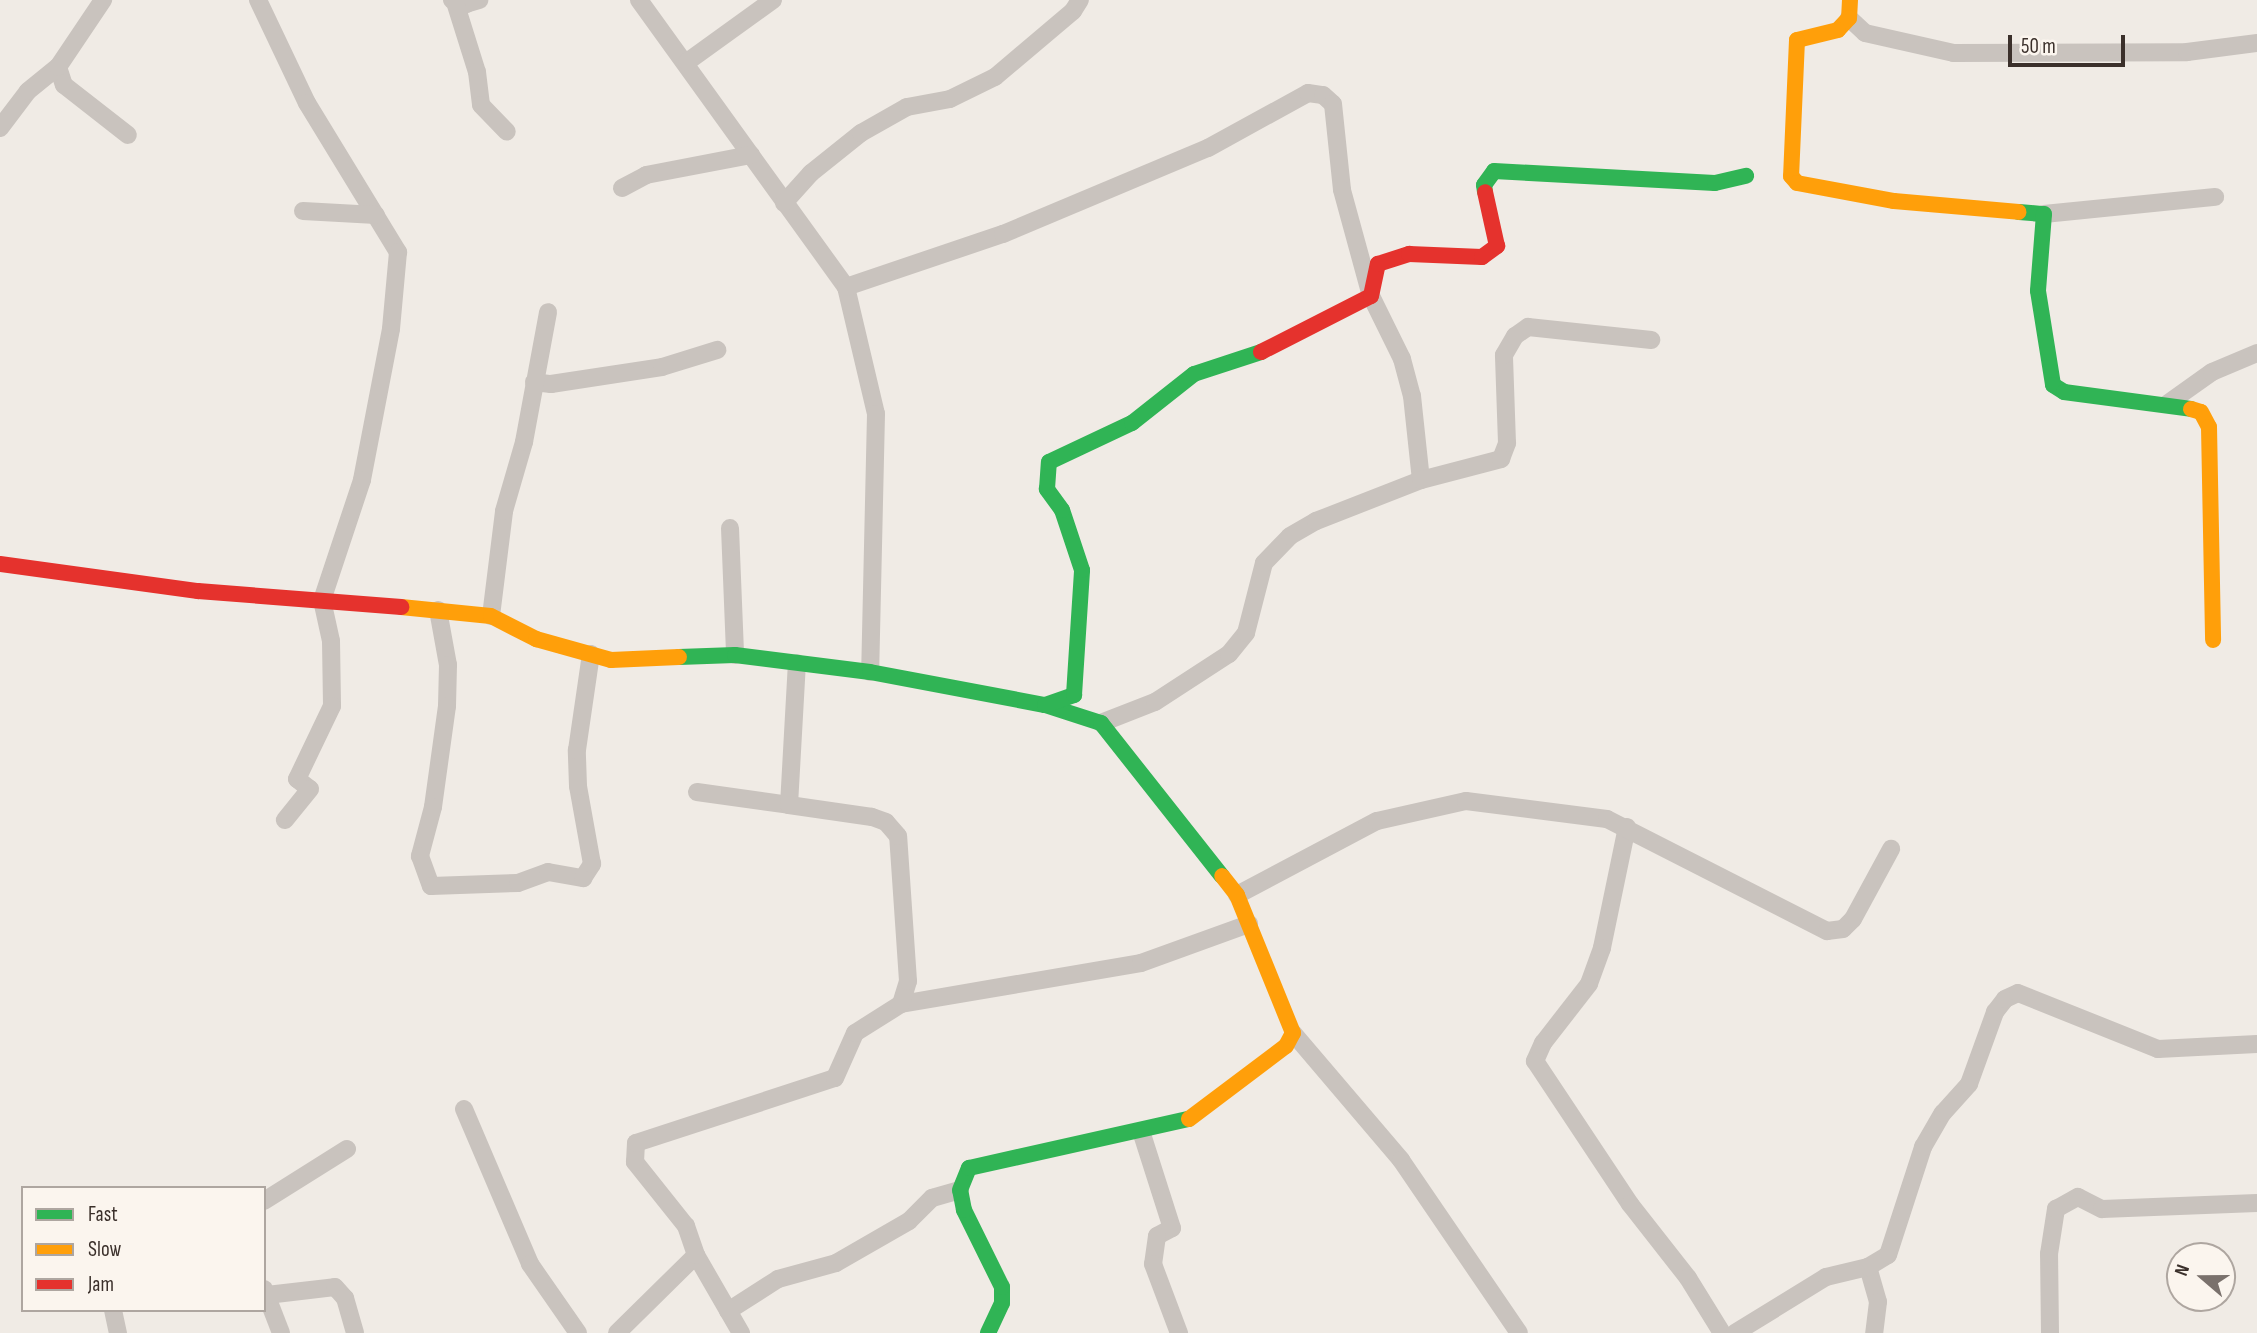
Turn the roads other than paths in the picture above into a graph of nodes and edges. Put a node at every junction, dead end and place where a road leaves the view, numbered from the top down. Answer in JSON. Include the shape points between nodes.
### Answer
{"nodes":[{"id":1,"x":103,"y":0,"type":"edge"},
{"id":2,"x":258,"y":0,"type":"edge"},
{"id":3,"x":479,"y":0,"type":"edge"},
{"id":4,"x":639,"y":0,"type":"edge"},
{"id":5,"x":774,"y":0,"type":"edge"},
{"id":6,"x":1080,"y":0,"type":"edge"},
{"id":7,"x":454,"y":1,"type":"edge"},
{"id":8,"x":1849,"y":9,"type":"edge"},
{"id":9,"x":2257,"y":43,"type":"edge"},
{"id":10,"x":687,"y":62,"type":"junction"},
{"id":11,"x":58,"y":67,"type":"junction"},
{"id":12,"x":0,"y":128,"type":"edge"},
{"id":13,"x":507,"y":132,"type":"dead end"},
{"id":14,"x":128,"y":135,"type":"dead end"},
{"id":15,"x":751,"y":155,"type":"junction"},
{"id":16,"x":1746,"y":176,"type":"dead end"},
{"id":17,"x":622,"y":188,"type":"dead end"},
{"id":18,"x":2216,"y":197,"type":"dead end"},
{"id":19,"x":784,"y":203,"type":"junction"},
{"id":20,"x":303,"y":211,"type":"dead end"},
{"id":21,"x":2045,"y":214,"type":"junction"},
{"id":22,"x":376,"y":215,"type":"junction"},
{"id":23,"x":846,"y":287,"type":"junction"},
{"id":24,"x":1371,"y":296,"type":"junction"},
{"id":25,"x":548,"y":312,"type":"dead end"},
{"id":26,"x":1651,"y":340,"type":"dead end"},
{"id":27,"x":717,"y":350,"type":"dead end"},
{"id":28,"x":2257,"y":353,"type":"edge"},
{"id":29,"x":534,"y":382,"type":"junction"},
{"id":30,"x":2168,"y":404,"type":"junction"},
{"id":31,"x":1421,"y":480,"type":"junction"},
{"id":32,"x":730,"y":528,"type":"dead end"},
{"id":33,"x":0,"y":564,"type":"edge"},
{"id":34,"x":322,"y":600,"type":"junction"},
{"id":35,"x":438,"y":610,"type":"junction"},
{"id":36,"x":491,"y":616,"type":"junction"},
{"id":37,"x":2213,"y":640,"type":"dead end"},
{"id":38,"x":591,"y":654,"type":"junction"},
{"id":39,"x":735,"y":655,"type":"junction"},
{"id":40,"x":797,"y":663,"type":"junction"},
{"id":41,"x":870,"y":672,"type":"junction"},
{"id":42,"x":1045,"y":705,"type":"junction"},
{"id":43,"x":1101,"y":723,"type":"junction"},
{"id":44,"x":697,"y":792,"type":"dead end"},
{"id":45,"x":789,"y":805,"type":"junction"},
{"id":46,"x":285,"y":820,"type":"dead end"},
{"id":47,"x":1627,"y":827,"type":"junction"},
{"id":48,"x":1891,"y":849,"type":"dead end"},
{"id":49,"x":1237,"y":895,"type":"junction"},
{"id":50,"x":1249,"y":924,"type":"junction"},
{"id":51,"x":901,"y":1004,"type":"junction"},
{"id":52,"x":1293,"y":1033,"type":"junction"},
{"id":53,"x":2257,"y":1044,"type":"edge"},
{"id":54,"x":464,"y":1110,"type":"dead end"},
{"id":55,"x":1141,"y":1131,"type":"junction"},
{"id":56,"x":347,"y":1149,"type":"dead end"},
{"id":57,"x":960,"y":1190,"type":"junction"},
{"id":58,"x":266,"y":1200,"type":"edge"},
{"id":59,"x":2257,"y":1203,"type":"edge"},
{"id":60,"x":696,"y":1255,"type":"junction"},
{"id":61,"x":1868,"y":1267,"type":"junction"},
{"id":62,"x":266,"y":1292,"type":"edge"},
{"id":63,"x":266,"y":1295,"type":"edge"},
{"id":64,"x":728,"y":1311,"type":"junction"},
{"id":65,"x":113,"y":1312,"type":"edge"},
{"id":66,"x":118,"y":1333,"type":"edge"},
{"id":67,"x":281,"y":1333,"type":"edge"},
{"id":68,"x":355,"y":1333,"type":"edge"},
{"id":69,"x":578,"y":1333,"type":"edge"},
{"id":70,"x":617,"y":1333,"type":"edge"},
{"id":71,"x":741,"y":1333,"type":"edge"},
{"id":72,"x":988,"y":1333,"type":"edge"},
{"id":73,"x":1179,"y":1333,"type":"edge"},
{"id":74,"x":1519,"y":1333,"type":"edge"},
{"id":75,"x":1722,"y":1333,"type":"edge"},
{"id":76,"x":1735,"y":1333,"type":"edge"},
{"id":77,"x":1874,"y":1333,"type":"edge"},
{"id":78,"x":2050,"y":1333,"type":"edge"}],
"edges":[{"from":1,"to":11,"type":"street"},
{"from":2,"to":22,"type":"street","via":[[306,103]]},
{"from":3,"to":7,"type":"street"},
{"from":4,"to":10,"type":"street"},
{"from":5,"to":10,"type":"street"},
{"from":6,"to":19,"type":"street","via":[[995,78],[950,99],[907,107],[861,133],[811,173]]},
{"from":7,"to":13,"type":"street","via":[[477,72],[481,105]]},
{"from":8,"to":9,"type":"street","via":[[1865,33],[1954,53],[2186,52]]},
{"from":8,"to":21,"type":"street","via":[[1838,30],[1797,40],[1791,176],[1797,183],[1895,201]]},
{"from":10,"to":15,"type":"street"},
{"from":11,"to":12,"type":"street","via":[[28,91]]},
{"from":11,"to":14,"type":"street","via":[[64,85]]},
{"from":15,"to":17,"type":"street","via":[[646,175]]},
{"from":15,"to":19,"type":"street"},
{"from":16,"to":24,"type":"street","via":[[1716,183],[1494,171],[1484,185],[1497,246],[1482,257],[1409,254],[1378,264]]},
{"from":18,"to":21,"type":"street"},
{"from":19,"to":23,"type":"street"},
{"from":20,"to":22,"type":"street"},
{"from":21,"to":30,"type":"street","via":[[2038,291],[2053,385],[2064,392]]},
{"from":22,"to":34,"type":"street","via":[[398,252],[391,329],[362,480]]},
{"from":23,"to":24,"type":"street","via":[[1003,234],[1208,148],[1308,93],[1323,95],[1333,104],[1342,190]]},
{"from":23,"to":41,"type":"street","via":[[876,414]]},
{"from":24,"to":31,"type":"street","via":[[1402,359],[1412,396]]},
{"from":24,"to":42,"type":"street","via":[[1251,357],[1194,374],[1132,424],[1049,462],[1047,489],[1062,510],[1082,570],[1074,695]]},
{"from":25,"to":29,"type":"street"},
{"from":26,"to":31,"type":"street","via":[[1528,327],[1515,336],[1504,355],[1507,443],[1501,460]]},
{"from":27,"to":29,"type":"street","via":[[662,367],[551,384]]},
{"from":28,"to":30,"type":"street","via":[[2212,372]]},
{"from":29,"to":36,"type":"street","via":[[504,511]]},
{"from":30,"to":37,"type":"street","via":[[2201,412],[2209,427]]},
{"from":31,"to":43,"type":"street","via":[[1316,520],[1279,545],[1264,563],[1246,632],[1229,654],[1155,702]]},
{"from":32,"to":39,"type":"street"},
{"from":33,"to":34,"type":"street","via":[[198,591]]},
{"from":34,"to":35,"type":"street"},
{"from":34,"to":46,"type":"street","via":[[331,641],[332,706],[297,779],[310,789]]},
{"from":35,"to":36,"type":"street"},
{"from":35,"to":38,"type":"street","via":[[448,665],[446,705],[433,807],[420,856],[431,886],[518,883],[548,872],[583,878],[592,864],[578,786],[577,750]]},
{"from":36,"to":38,"type":"street","via":[[536,639]]},
{"from":38,"to":39,"type":"street","via":[[611,660]]},
{"from":39,"to":40,"type":"street"},
{"from":40,"to":41,"type":"street"},
{"from":40,"to":45,"type":"street"},
{"from":41,"to":42,"type":"street"},
{"from":42,"to":43,"type":"street"},
{"from":43,"to":49,"type":"street"},
{"from":44,"to":45,"type":"street"},
{"from":45,"to":51,"type":"street","via":[[872,817],[886,822],[898,836],[908,981]]},
{"from":47,"to":48,"type":"street","via":[[1827,931],[1843,929],[1853,919]]},
{"from":47,"to":49,"type":"street","via":[[1607,819],[1506,803],[1443,804],[1377,821]]},
{"from":47,"to":75,"type":"street","via":[[1602,948],[1589,984],[1543,1043],[1535,1061]]},
{"from":49,"to":50,"type":"street"},
{"from":50,"to":51,"type":"street","via":[[1141,962]]},
{"from":50,"to":52,"type":"street"},
{"from":51,"to":60,"type":"street","via":[[855,1033],[835,1078],[636,1143],[635,1162],[686,1226]]},
{"from":52,"to":55,"type":"street","via":[[1286,1046],[1182,1124]]},
{"from":52,"to":74,"type":"street","via":[[1401,1160]]},
{"from":53,"to":61,"type":"street","via":[[2158,1049],[2018,993],[2005,999],[1995,1012],[1969,1084],[1943,1113],[1923,1147],[1888,1255]]},
{"from":54,"to":69,"type":"street","via":[[530,1264]]},
{"from":55,"to":57,"type":"street","via":[[997,1158],[969,1168]]},
{"from":55,"to":73,"type":"street","via":[[1172,1228],[1157,1236],[1153,1264]]},
{"from":56,"to":58,"type":"street"},
{"from":57,"to":64,"type":"street","via":[[932,1198],[909,1221],[836,1263],[778,1279]]},
{"from":57,"to":72,"type":"street","via":[[964,1210],[1002,1287],[1002,1303]]},
{"from":59,"to":78,"type":"street","via":[[2102,1209],[2078,1197],[2056,1209],[2049,1254]]},
{"from":60,"to":64,"type":"street"},
{"from":60,"to":70,"type":"street"},
{"from":61,"to":76,"type":"street","via":[[1826,1277]]},
{"from":61,"to":77,"type":"street","via":[[1878,1302]]},
{"from":62,"to":68,"type":"street","via":[[335,1287],[345,1298]]},
{"from":63,"to":67,"type":"street"},
{"from":64,"to":71,"type":"street"},
{"from":65,"to":66,"type":"street"}]}
